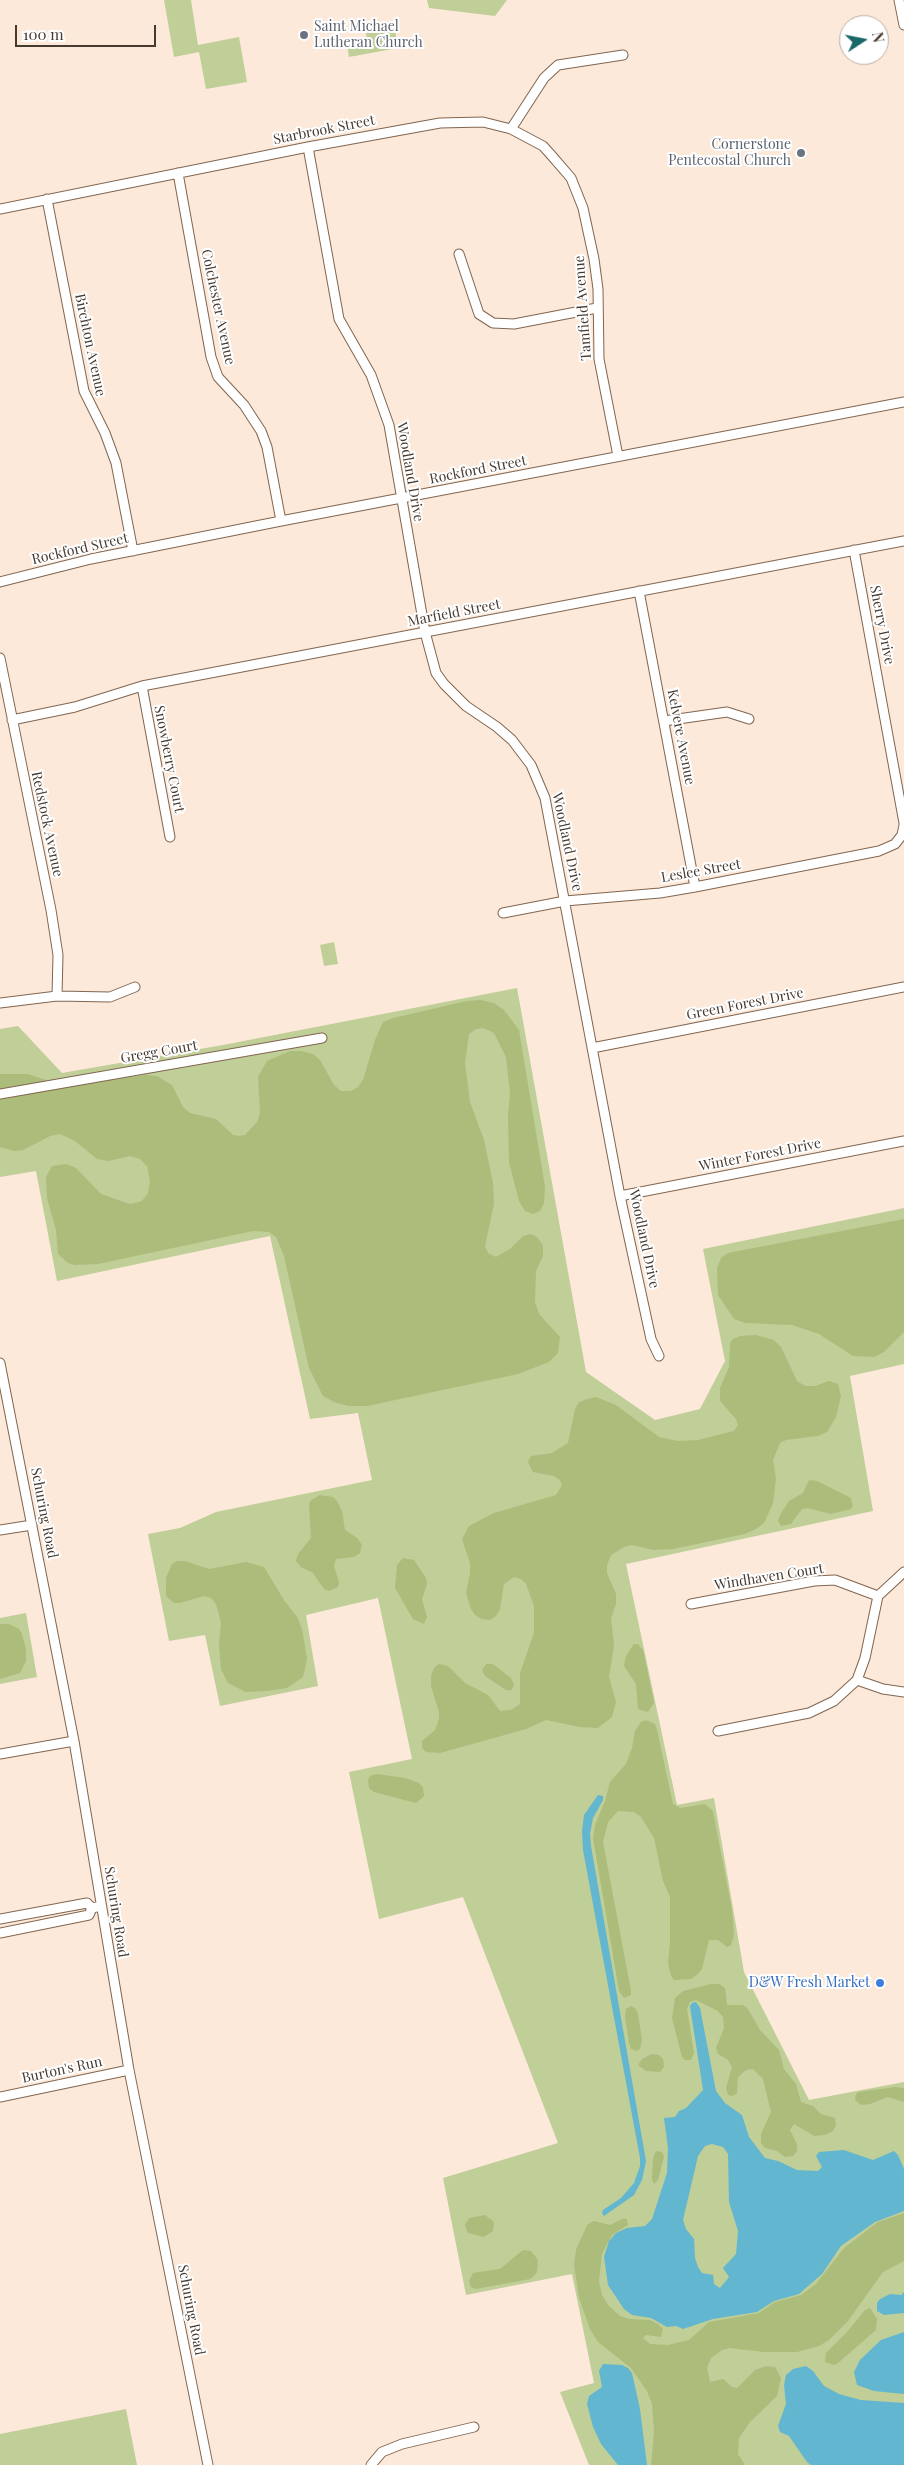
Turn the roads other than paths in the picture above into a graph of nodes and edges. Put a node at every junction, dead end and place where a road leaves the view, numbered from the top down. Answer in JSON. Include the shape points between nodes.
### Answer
{"nodes":[{"id":1,"x":899,"y":0,"type":"edge"},
{"id":2,"x":904,"y":25,"type":"edge"},
{"id":3,"x":623,"y":55,"type":"dead end"},
{"id":4,"x":511,"y":128,"type":"junction"},
{"id":5,"x":308,"y":147,"type":"junction"},
{"id":6,"x":178,"y":173,"type":"junction"},
{"id":7,"x":47,"y":199,"type":"junction"},
{"id":8,"x":0,"y":209,"type":"edge"},
{"id":9,"x":459,"y":254,"type":"dead end"},
{"id":10,"x":597,"y":308,"type":"junction"},
{"id":11,"x":904,"y":402,"type":"edge"},
{"id":12,"x":618,"y":456,"type":"junction"},
{"id":13,"x":400,"y":499,"type":"junction"},
{"id":14,"x":281,"y":521,"type":"junction"},
{"id":15,"x":904,"y":541,"type":"edge"},
{"id":16,"x":854,"y":550,"type":"junction"},
{"id":17,"x":133,"y":551,"type":"junction"},
{"id":18,"x":0,"y":582,"type":"edge"},
{"id":19,"x":639,"y":591,"type":"junction"},
{"id":20,"x":425,"y":632,"type":"junction"},
{"id":21,"x":0,"y":658,"type":"edge"},
{"id":22,"x":142,"y":686,"type":"junction"},
{"id":23,"x":749,"y":719,"type":"dead end"},
{"id":24,"x":12,"y":720,"type":"junction"},
{"id":25,"x":664,"y":721,"type":"junction"},
{"id":26,"x":904,"y":824,"type":"edge"},
{"id":27,"x":170,"y":837,"type":"dead end"},
{"id":28,"x":900,"y":838,"type":"joint"},
{"id":29,"x":695,"y":887,"type":"junction"},
{"id":30,"x":565,"y":901,"type":"junction"},
{"id":31,"x":503,"y":913,"type":"dead end"},
{"id":32,"x":135,"y":987,"type":"dead end"},
{"id":33,"x":904,"y":987,"type":"edge"},
{"id":34,"x":57,"y":996,"type":"junction"},
{"id":35,"x":0,"y":1003,"type":"edge"},
{"id":36,"x":322,"y":1038,"type":"dead end"},
{"id":37,"x":592,"y":1048,"type":"junction"},
{"id":38,"x":0,"y":1094,"type":"edge"},
{"id":39,"x":904,"y":1140,"type":"edge"},
{"id":40,"x":620,"y":1196,"type":"junction"},
{"id":41,"x":659,"y":1356,"type":"dead end"},
{"id":42,"x":0,"y":1363,"type":"edge"},
{"id":43,"x":32,"y":1525,"type":"junction"},
{"id":44,"x":0,"y":1530,"type":"edge"},
{"id":45,"x":904,"y":1572,"type":"edge"},
{"id":46,"x":878,"y":1596,"type":"junction"},
{"id":47,"x":691,"y":1604,"type":"dead end"},
{"id":48,"x":857,"y":1680,"type":"junction"},
{"id":49,"x":904,"y":1692,"type":"edge"},
{"id":50,"x":718,"y":1732,"type":"dead end"},
{"id":51,"x":74,"y":1740,"type":"junction"},
{"id":52,"x":0,"y":1754,"type":"edge"},
{"id":53,"x":97,"y":1907,"type":"junction"},
{"id":54,"x":0,"y":1919,"type":"edge"},
{"id":55,"x":0,"y":1933,"type":"edge"},
{"id":56,"x":129,"y":2070,"type":"junction"},
{"id":57,"x":0,"y":2097,"type":"edge"},
{"id":58,"x":474,"y":2427,"type":"dead end"},
{"id":59,"x":208,"y":2465,"type":"edge"},
{"id":60,"x":371,"y":2465,"type":"edge"}],
"edges":[{"from":1,"to":2,"type":"street"},
{"from":3,"to":4,"type":"street","via":[[558,65],[544,78]]},
{"from":4,"to":5,"type":"street","name":"Starbrook Street","via":[[483,122],[440,123]]},
{"from":4,"to":10,"type":"street","name":"Tamfield Avenue","via":[[543,146],[571,178],[583,208],[594,259]]},
{"from":5,"to":6,"type":"street","name":"Starbrook Street"},
{"from":5,"to":13,"type":"street","name":"Woodland Drive","via":[[339,320],[370,375],[384,409]]},
{"from":6,"to":7,"type":"street","name":"Starbrook Street"},
{"from":6,"to":14,"type":"street","name":"Colchester Avenue","via":[[211,357],[218,377],[244,405],[261,432],[267,447]]},
{"from":7,"to":8,"type":"street","name":"Starbrook Street"},
{"from":7,"to":17,"type":"street","name":"Birchton Avenue","via":[[84,391],[116,463]]},
{"from":9,"to":10,"type":"street","via":[[479,314],[493,323],[514,324]]},
{"from":10,"to":12,"type":"street","name":"Tamfield Avenue","via":[[599,359]]},
{"from":11,"to":12,"type":"street","name":"Rockford Street"},
{"from":12,"to":13,"type":"street","name":"Rockford Street"},
{"from":13,"to":14,"type":"street","name":"Rockford Street"},
{"from":13,"to":20,"type":"street","name":"Woodland Drive"},
{"from":14,"to":17,"type":"street","name":"Rockford Street"},
{"from":15,"to":16,"type":"street","name":"Marfield Street"},
{"from":16,"to":19,"type":"street","name":"Marfield Street"},
{"from":16,"to":26,"type":"street","name":"Sherry Drive"},
{"from":17,"to":18,"type":"street","name":"Rockford Street"},
{"from":19,"to":20,"type":"street","name":"Marfield Street"},
{"from":19,"to":25,"type":"street","name":"Kelvere Avenue"},
{"from":20,"to":22,"type":"street","name":"Marfield Street"},
{"from":20,"to":30,"type":"street","name":"Woodland Drive","via":[[436,672],[444,684],[466,706],[498,726],[531,765],[550,818]]},
{"from":21,"to":24,"type":"street","name":"Redstock Avenue"},
{"from":22,"to":24,"type":"street","name":"Marfield Street","via":[[75,707]]},
{"from":22,"to":27,"type":"street","name":"Snowberry Court"},
{"from":23,"to":25,"type":"street","via":[[727,712]]},
{"from":24,"to":34,"type":"street","name":"Redstock Avenue","via":[[54,928],[58,955]]},
{"from":25,"to":29,"type":"street","name":"Kelvere Avenue"},
{"from":26,"to":28,"type":"street","name":"Sherry Drive"},
{"from":28,"to":29,"type":"street","name":"Leslee Street","via":[[892,847],[879,851]]},
{"from":29,"to":30,"type":"street","name":"Leslee Street"},
{"from":30,"to":31,"type":"street","name":"Leslee Street"},
{"from":30,"to":37,"type":"street","name":"Woodland Drive"},
{"from":32,"to":34,"type":"street","via":[[110,997]]},
{"from":33,"to":37,"type":"street","name":"Green Forest Drive"},
{"from":34,"to":35,"type":"street"},
{"from":36,"to":38,"type":"street","name":"Gregg Court"},
{"from":37,"to":40,"type":"street","name":"Woodland Drive"},
{"from":39,"to":40,"type":"street","name":"Winter Forest Drive"},
{"from":40,"to":41,"type":"street","name":"Woodland Drive","via":[[651,1339]]},
{"from":42,"to":43,"type":"street","name":"Schuring Road"},
{"from":43,"to":44,"type":"street"},
{"from":43,"to":51,"type":"street","name":"Schuring Road"},
{"from":45,"to":46,"type":"street"},
{"from":46,"to":47,"type":"street","name":"Windhaven Court","via":[[835,1580]]},
{"from":46,"to":48,"type":"street"},
{"from":48,"to":49,"type":"street"},
{"from":48,"to":50,"type":"street","via":[[834,1701],[809,1713]]},
{"from":51,"to":52,"type":"street"},
{"from":51,"to":53,"type":"street","name":"Schuring Road"},
{"from":53,"to":54,"type":"street","via":[[87,1903]]},
{"from":53,"to":55,"type":"street","via":[[89,1916]]},
{"from":53,"to":56,"type":"street","name":"Schuring Road"},
{"from":56,"to":57,"type":"street","name":"Burton's Run"},
{"from":56,"to":59,"type":"street","name":"Schuring Road"},
{"from":58,"to":60,"type":"street","via":[[402,2444],[382,2452]]}]}
